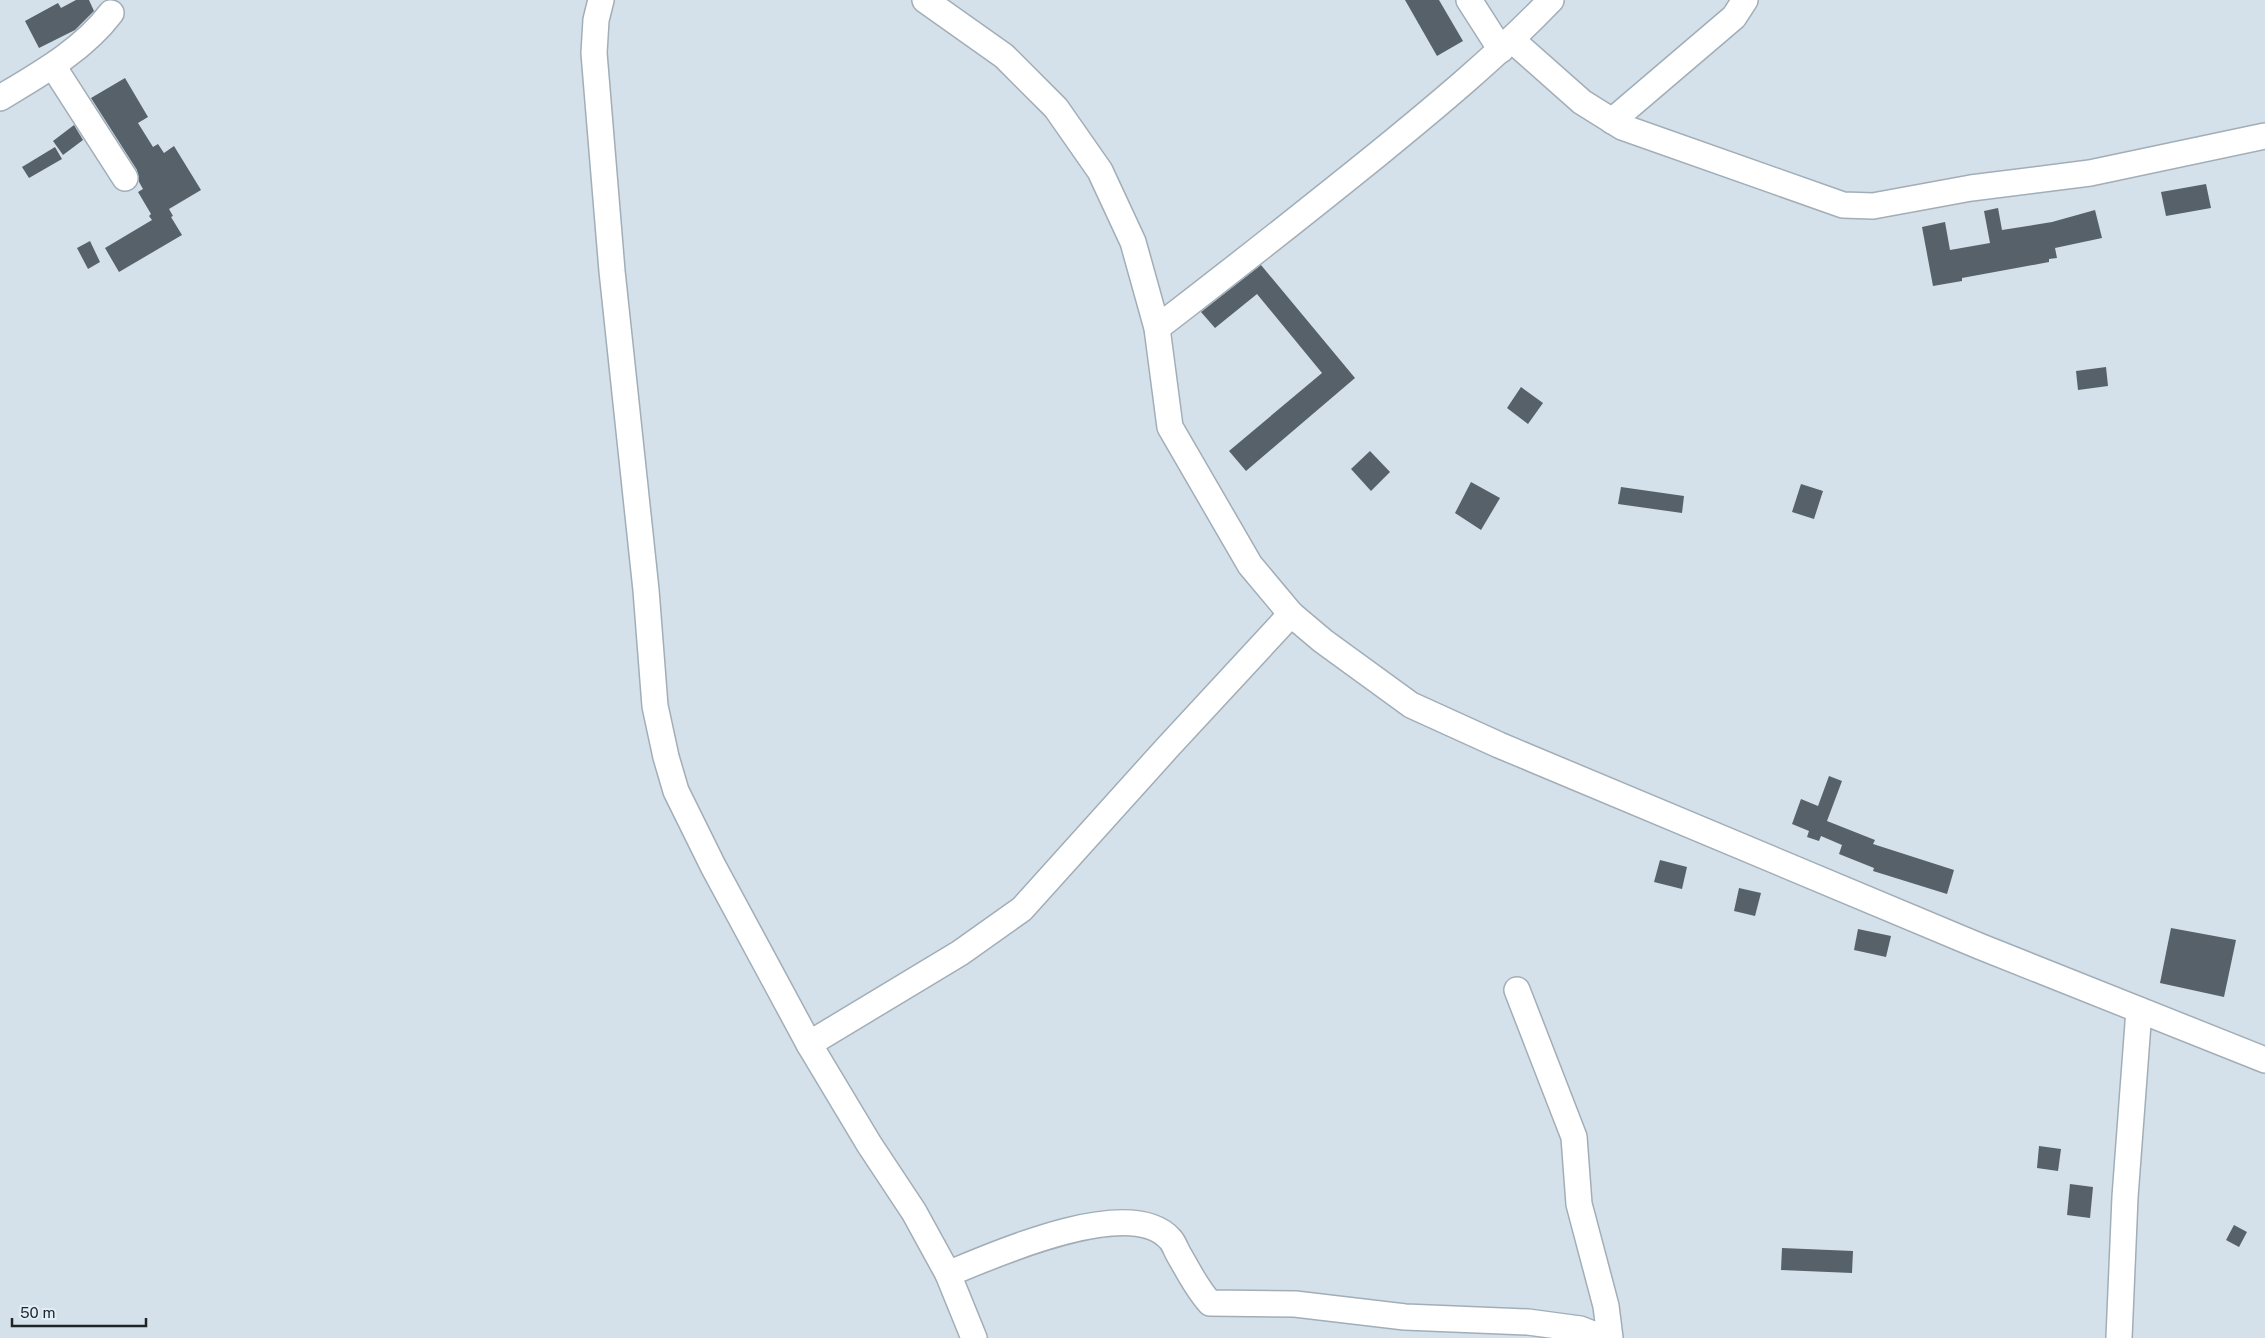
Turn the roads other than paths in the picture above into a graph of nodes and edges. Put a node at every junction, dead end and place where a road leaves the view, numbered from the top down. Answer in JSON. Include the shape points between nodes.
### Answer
{"nodes":[{"id":1,"x":601,"y":0,"type":"edge"},
{"id":2,"x":924,"y":0,"type":"edge"},
{"id":3,"x":1470,"y":0,"type":"edge"},
{"id":4,"x":1551,"y":0,"type":"edge"},
{"id":5,"x":1745,"y":0,"type":"edge"},
{"id":6,"x":111,"y":13,"type":"dead end"},
{"id":7,"x":1506,"y":45,"type":"junction"},
{"id":8,"x":53,"y":66,"type":"junction"},
{"id":9,"x":0,"y":98,"type":"edge"},
{"id":10,"x":1612,"y":121,"type":"junction"},
{"id":11,"x":2265,"y":136,"type":"edge"},
{"id":12,"x":125,"y":178,"type":"dead end"},
{"id":13,"x":1157,"y":328,"type":"junction"},
{"id":14,"x":1291,"y":614,"type":"junction"},
{"id":15,"x":1517,"y":990,"type":"dead end"},
{"id":16,"x":2139,"y":1010,"type":"junction"},
{"id":17,"x":809,"y":1044,"type":"junction"},
{"id":18,"x":2265,"y":1060,"type":"edge"},
{"id":19,"x":948,"y":1274,"type":"junction"},
{"id":20,"x":1406,"y":1327,"type":"edge"},
{"id":21,"x":974,"y":1338,"type":"edge"},
{"id":22,"x":1603,"y":1338,"type":"edge"},
{"id":23,"x":1610,"y":1338,"type":"edge"},
{"id":24,"x":2118,"y":1338,"type":"edge"}],
"edges":[{"from":1,"to":17,"type":"street","via":[[594,53],[655,706],[676,791]]},
{"from":2,"to":13,"type":"street","via":[[1004,56],[1056,108],[1100,171],[1133,242]]},
{"from":3,"to":7,"type":"street"},
{"from":4,"to":7,"type":"street"},
{"from":5,"to":10,"type":"street","via":[[1734,17]]},
{"from":6,"to":8,"type":"street","via":[[101,27]]},
{"from":7,"to":10,"type":"street"},
{"from":7,"to":13,"type":"street","via":[[1308,211]]},
{"from":8,"to":9,"type":"street"},
{"from":8,"to":12,"type":"street"},
{"from":10,"to":11,"type":"street","via":[[1843,205],[1873,206],[1971,188],[2090,173]]},
{"from":13,"to":14,"type":"street","via":[[1170,427],[1250,565]]},
{"from":14,"to":16,"type":"street","via":[[1411,705],[1979,946]]},
{"from":14,"to":17,"type":"street","via":[[1022,909],[960,953]]},
{"from":15,"to":23,"type":"street","via":[[1574,1137],[1579,1204],[1606,1306]]},
{"from":16,"to":18,"type":"street"},
{"from":16,"to":24,"type":"street"},
{"from":17,"to":19,"type":"street","via":[[914,1212]]},
{"from":19,"to":20,"type":"street","via":[[1078,1227],[1137,1224],[1157,1228],[1170,1239],[1200,1292],[1210,1303],[1295,1304]]},
{"from":19,"to":21,"type":"street"},
{"from":20,"to":22,"type":"street","via":[[1528,1322],[1580,1330]]}]}
